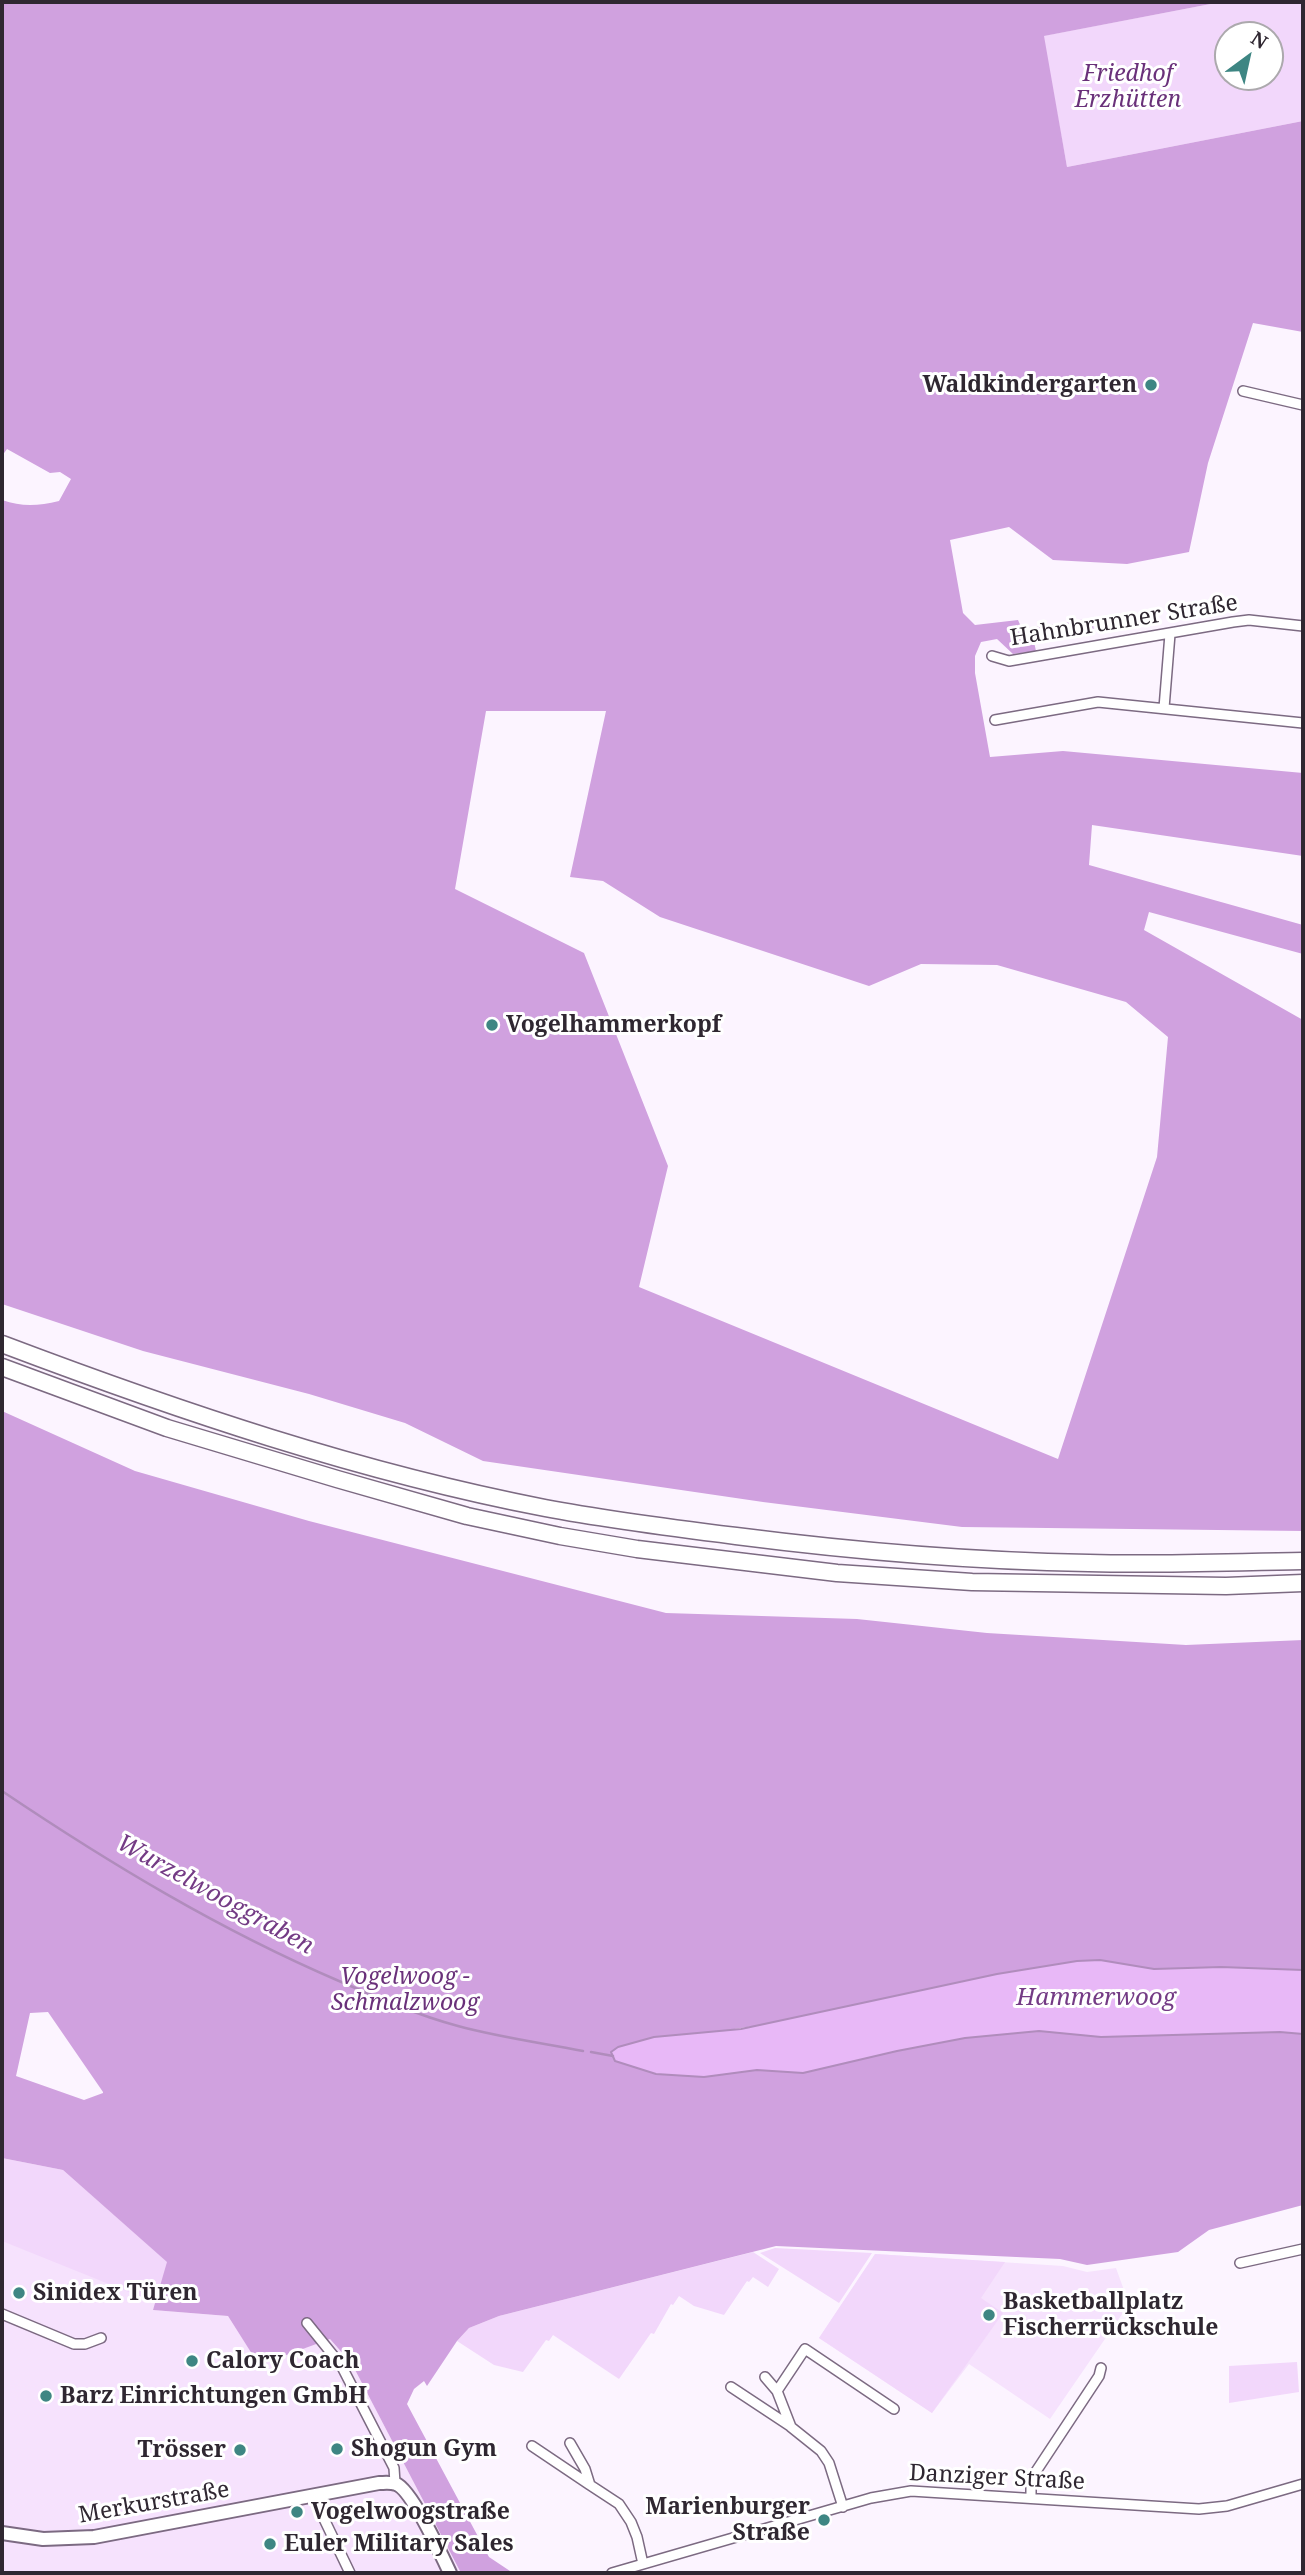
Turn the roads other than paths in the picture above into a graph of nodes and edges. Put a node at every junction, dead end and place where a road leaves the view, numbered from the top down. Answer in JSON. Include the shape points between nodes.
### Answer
{"nodes":[{"id":1,"x":1243,"y":391,"type":"dead end"},
{"id":2,"x":1303,"y":405,"type":"edge"},
{"id":3,"x":1303,"y":626,"type":"edge"},
{"id":4,"x":1170,"y":634,"type":"junction"},
{"id":5,"x":992,"y":656,"type":"dead end"},
{"id":6,"x":1164,"y":708,"type":"junction"},
{"id":7,"x":995,"y":720,"type":"dead end"},
{"id":8,"x":1303,"y":723,"type":"edge"},
{"id":9,"x":2,"y":1344,"type":"edge"},
{"id":10,"x":2,"y":1367,"type":"edge"},
{"id":11,"x":1303,"y":1562,"type":"edge"},
{"id":12,"x":1303,"y":1583,"type":"edge"},
{"id":13,"x":1303,"y":2249,"type":"edge"},
{"id":14,"x":1240,"y":2263,"type":"dead end"},
{"id":15,"x":2,"y":2314,"type":"edge"},
{"id":16,"x":307,"y":2323,"type":"dead end"},
{"id":17,"x":101,"y":2338,"type":"dead end"},
{"id":18,"x":1101,"y":2368,"type":"dead end"},
{"id":19,"x":765,"y":2377,"type":"dead end"},
{"id":20,"x":731,"y":2387,"type":"dead end"},
{"id":21,"x":777,"y":2391,"type":"junction"},
{"id":22,"x":894,"y":2409,"type":"dead end"},
{"id":23,"x":791,"y":2427,"type":"junction"},
{"id":24,"x":570,"y":2443,"type":"dead end"},
{"id":25,"x":532,"y":2446,"type":"dead end"},
{"id":26,"x":395,"y":2483,"type":"junction"},
{"id":27,"x":590,"y":2484,"type":"junction"},
{"id":28,"x":1303,"y":2484,"type":"edge"},
{"id":29,"x":313,"y":2496,"type":"junction"},
{"id":30,"x":1031,"y":2498,"type":"junction"},
{"id":31,"x":843,"y":2507,"type":"junction"},
{"id":32,"x":2,"y":2533,"type":"edge"},
{"id":33,"x":643,"y":2564,"type":"junction"},
{"id":34,"x":350,"y":2573,"type":"edge"},
{"id":35,"x":450,"y":2573,"type":"edge"},
{"id":36,"x":612,"y":2573,"type":"edge"}],
"edges":[{"from":1,"to":2,"type":"street"},
{"from":3,"to":4,"type":"street","name":"Hahnbrunner Straße","via":[[1249,620]]},
{"from":4,"to":5,"type":"street","name":"Hahnbrunner Straße","via":[[1009,660]]},
{"from":4,"to":6,"type":"street"},
{"from":6,"to":7,"type":"street","via":[[1098,702]]},
{"from":6,"to":8,"type":"street"},
{"from":9,"to":11,"type":"highway","via":[[143,1397],[339,1458],[474,1493],[634,1524],[839,1549],[976,1558],[1089,1563]]},
{"from":10,"to":12,"type":"highway","via":[[167,1428],[467,1516],[651,1551],[837,1573],[972,1582]]},
{"from":13,"to":14,"type":"street"},
{"from":15,"to":17,"type":"street","via":[[74,2344]]},
{"from":16,"to":26,"type":"street","via":[[341,2365],[394,2468]]},
{"from":18,"to":30,"type":"street","via":[[1031,2479]]},
{"from":19,"to":21,"type":"street"},
{"from":20,"to":23,"type":"street"},
{"from":21,"to":22,"type":"street","via":[[805,2348]]},
{"from":21,"to":23,"type":"street"},
{"from":23,"to":31,"type":"street","via":[[821,2451]]},
{"from":24,"to":27,"type":"street"},
{"from":25,"to":27,"type":"street"},
{"from":26,"to":29,"type":"street","name":"Merkurstraße"},
{"from":26,"to":35,"type":"street","via":[[411,2500]]},
{"from":27,"to":33,"type":"street","via":[[619,2504],[631,2522]]},
{"from":28,"to":30,"type":"street","name":"Danziger Straße","via":[[1227,2507],[1199,2509]]},
{"from":29,"to":32,"type":"street","name":"Merkurstraße","via":[[94,2537],[43,2539]]},
{"from":29,"to":34,"type":"street"},
{"from":30,"to":31,"type":"street","name":"Danziger Straße","via":[[911,2491]]},
{"from":31,"to":33,"type":"street","name":"Danziger Straße"},
{"from":33,"to":36,"type":"street","name":"Danziger Straße"}]}
